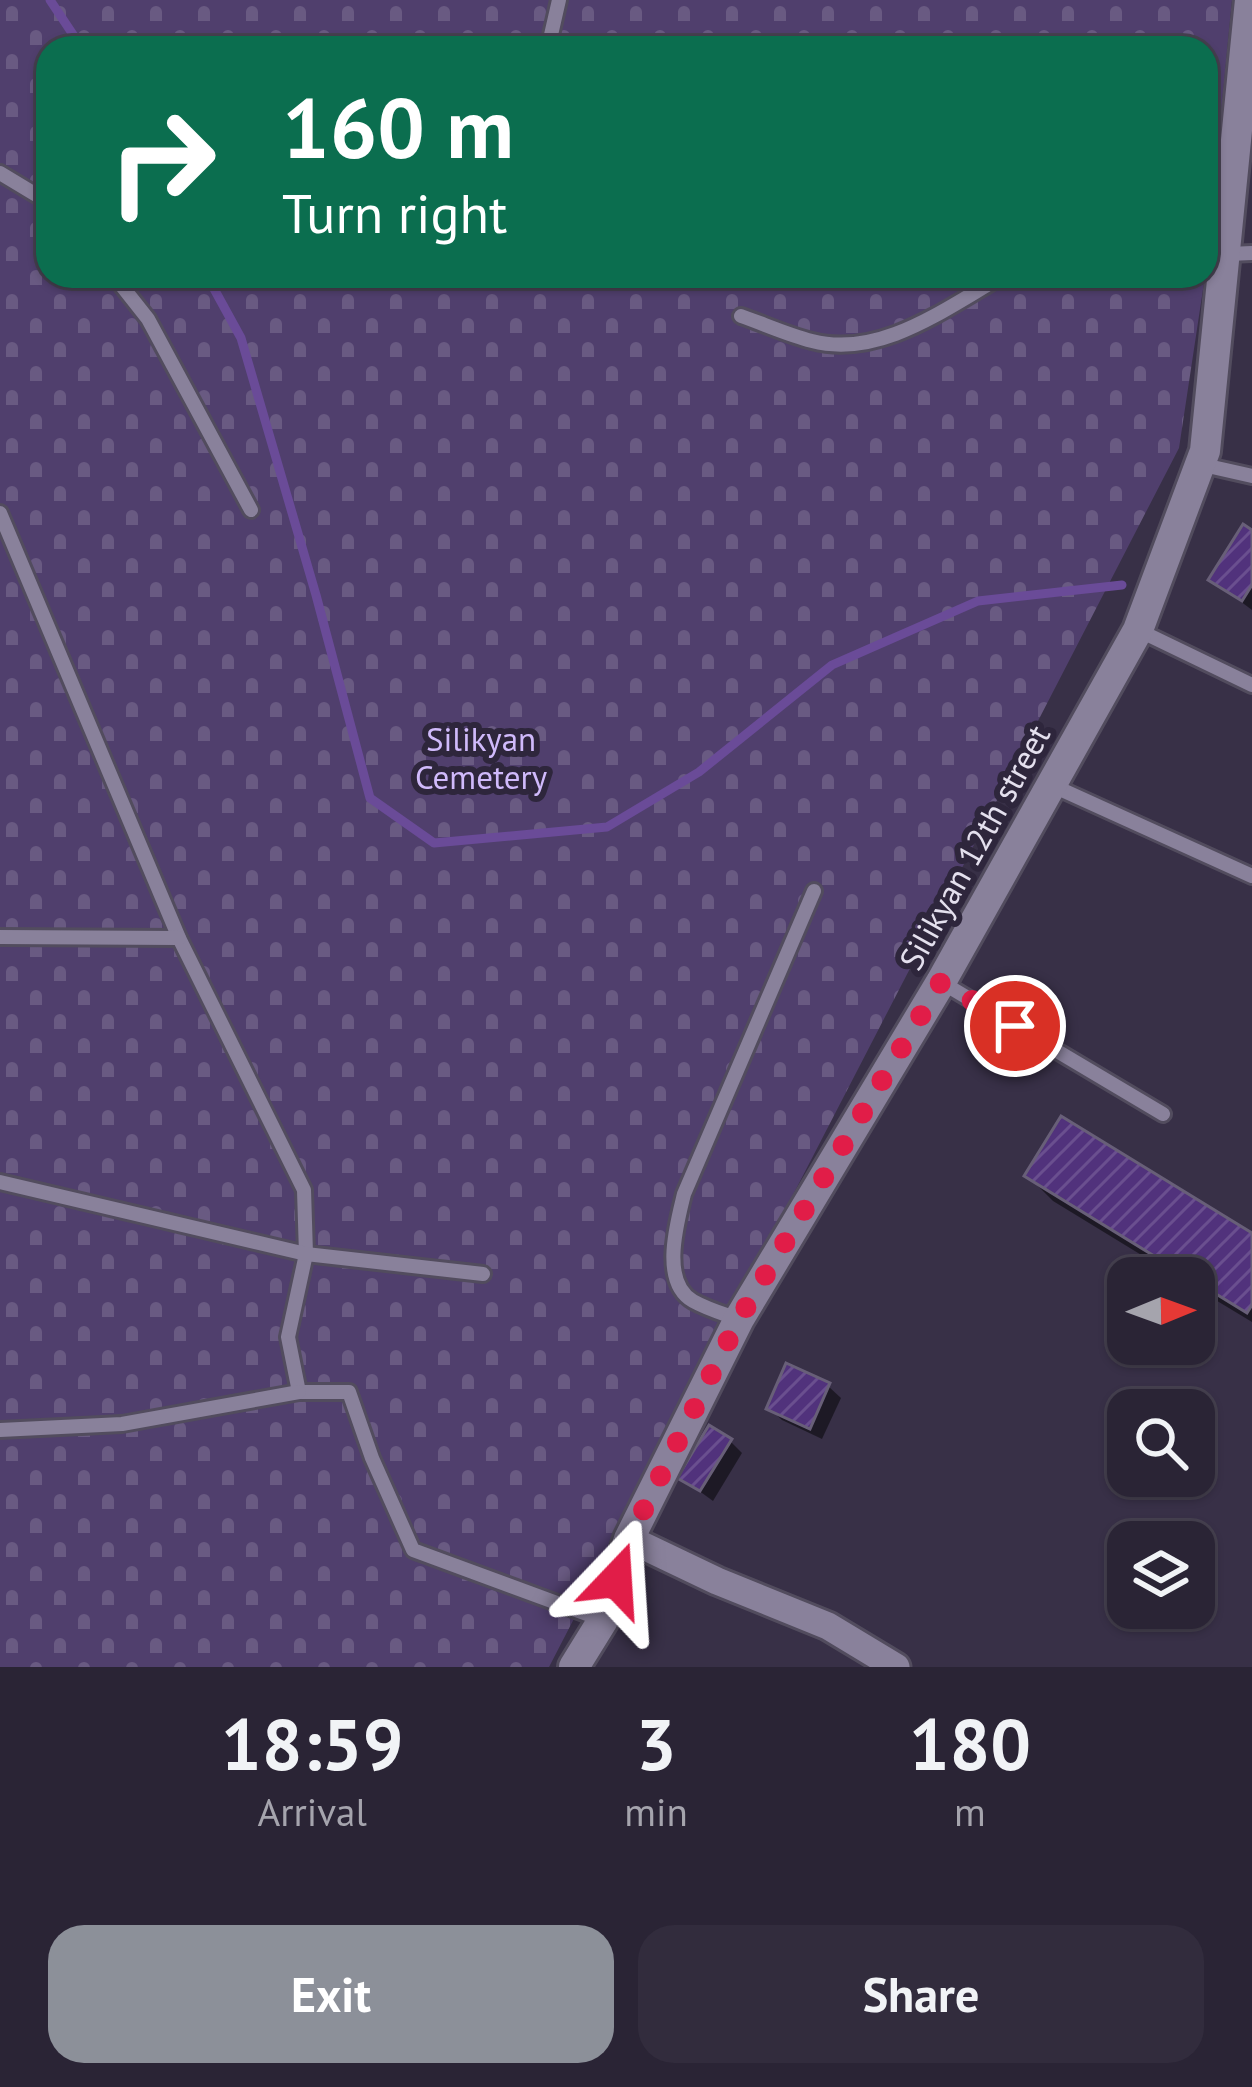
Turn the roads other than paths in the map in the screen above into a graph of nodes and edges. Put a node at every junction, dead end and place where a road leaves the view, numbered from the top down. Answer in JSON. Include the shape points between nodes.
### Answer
{"nodes":[{"id":1,"x":559,"y":0,"type":"edge"},
{"id":2,"x":1250,"y":0,"type":"edge"},
{"id":3,"x":551,"y":36,"type":"edge"},
{"id":4,"x":0,"y":173,"type":"edge"},
{"id":5,"x":36,"y":195,"type":"edge"},
{"id":6,"x":1227,"y":255,"type":"edge"},
{"id":7,"x":123,"y":288,"type":"edge"},
{"id":8,"x":982,"y":288,"type":"edge"},
{"id":9,"x":740,"y":316,"type":"dead end"},
{"id":10,"x":1199,"y":464,"type":"junction"},
{"id":11,"x":1252,"y":476,"type":"edge"},
{"id":12,"x":251,"y":510,"type":"dead end"},
{"id":13,"x":0,"y":513,"type":"edge"},
{"id":14,"x":1138,"y":630,"type":"junction"},
{"id":15,"x":1252,"y":685,"type":"edge"},
{"id":16,"x":1049,"y":784,"type":"junction"},
{"id":17,"x":1252,"y":876,"type":"edge"},
{"id":18,"x":814,"y":891,"type":"dead end"},
{"id":19,"x":0,"y":937,"type":"edge"},
{"id":20,"x":179,"y":938,"type":"junction"},
{"id":21,"x":941,"y":982,"type":"junction"},
{"id":22,"x":1163,"y":1114,"type":"dead end"},
{"id":23,"x":0,"y":1182,"type":"edge"},
{"id":24,"x":306,"y":1254,"type":"junction"},
{"id":25,"x":483,"y":1274,"type":"dead end"},
{"id":26,"x":739,"y":1319,"type":"junction"},
{"id":27,"x":299,"y":1392,"type":"junction"},
{"id":28,"x":0,"y":1430,"type":"edge"},
{"id":29,"x":629,"y":1539,"type":"junction"},
{"id":30,"x":603,"y":1620,"type":"junction"},
{"id":31,"x":574,"y":1667,"type":"edge"},
{"id":32,"x":896,"y":1667,"type":"edge"}],
"edges":[{"from":1,"to":3,"type":"lane"},
{"from":2,"to":6,"type":"main road","name":"Silikyan 12th street"},
{"from":4,"to":5,"type":"lane"},
{"from":6,"to":10,"type":"main road","name":"Silikyan 12th street"},
{"from":7,"to":12,"type":"lane"},
{"from":8,"to":9,"type":"lane","via":[[899,334],[853,344],[816,342]]},
{"from":10,"to":11,"type":"lane"},
{"from":10,"to":14,"type":"main road","name":"Silikyan 12th street"},
{"from":13,"to":20,"type":"lane"},
{"from":14,"to":15,"type":"lane"},
{"from":14,"to":16,"type":"main road","name":"Silikyan 12th street"},
{"from":16,"to":17,"type":"lane"},
{"from":16,"to":21,"type":"main road","name":"Silikyan 12th street"},
{"from":18,"to":26,"type":"lane","via":[[684,1194],[675,1234],[676,1276],[689,1300]]},
{"from":19,"to":20,"type":"lane"},
{"from":20,"to":24,"type":"lane","via":[[304,1190]]},
{"from":21,"to":22,"type":"lane"},
{"from":21,"to":26,"type":"main road","name":"Silikyan 12th street"},
{"from":23,"to":24,"type":"lane"},
{"from":24,"to":25,"type":"lane"},
{"from":24,"to":27,"type":"lane","via":[[288,1337]]},
{"from":26,"to":29,"type":"main road","name":"Silikyan 12th street"},
{"from":27,"to":28,"type":"lane","via":[[122,1424]]},
{"from":27,"to":30,"type":"lane","via":[[349,1392],[413,1550]]},
{"from":29,"to":30,"type":"main road","name":"Silikyan 12th street"},
{"from":29,"to":32,"type":"street","via":[[828,1626]]},
{"from":30,"to":31,"type":"main road","name":"Silikyan 12th street"}]}
